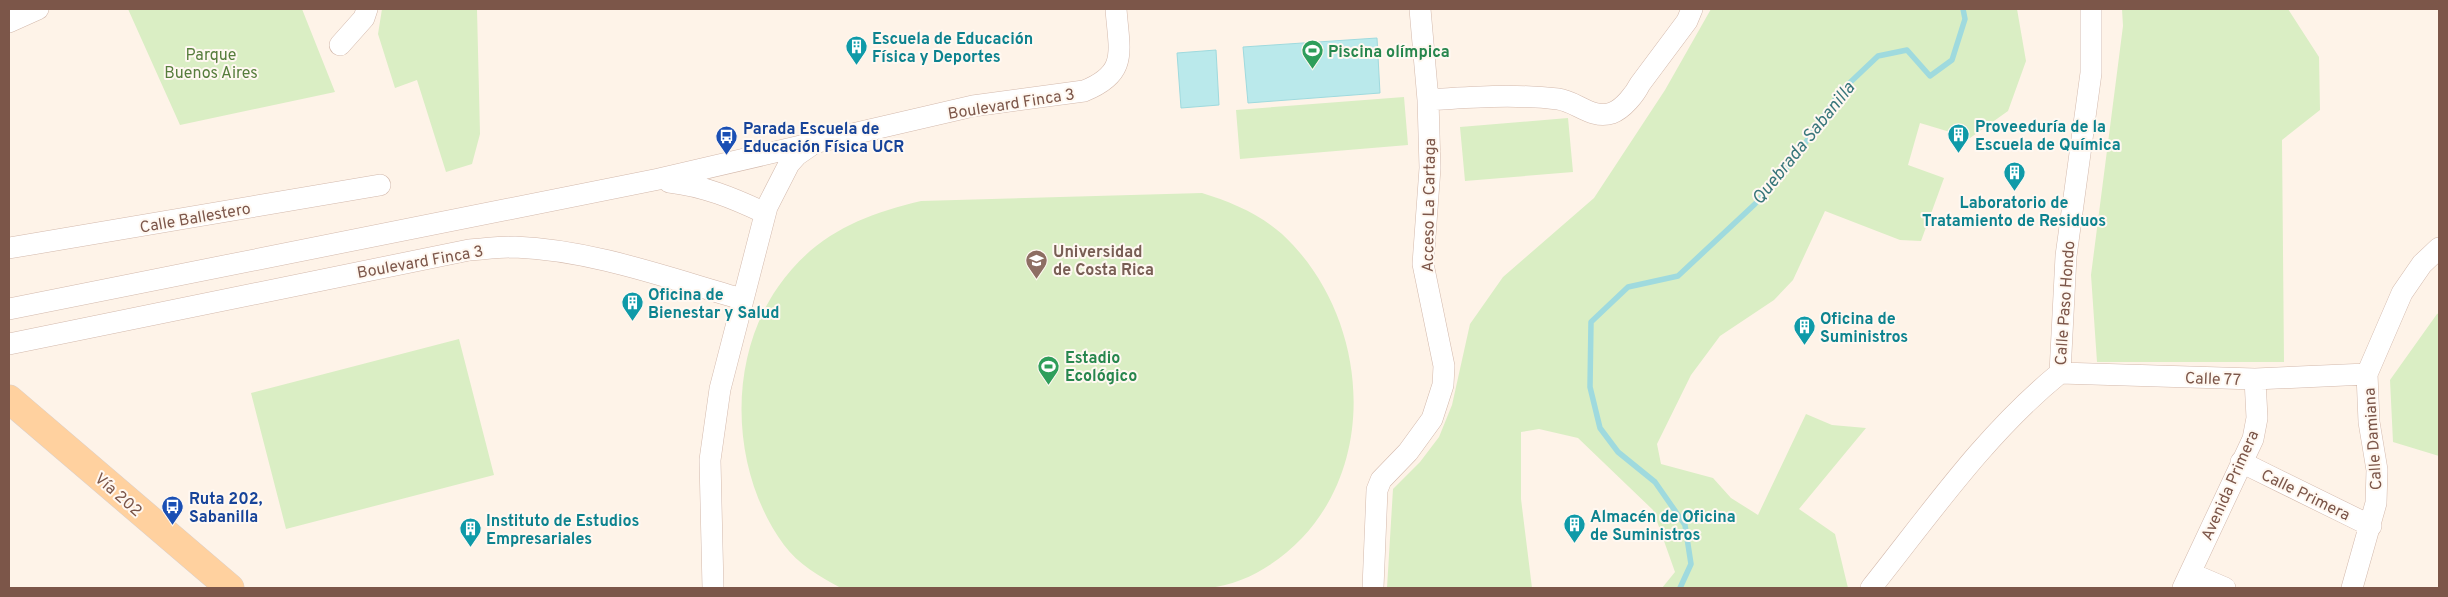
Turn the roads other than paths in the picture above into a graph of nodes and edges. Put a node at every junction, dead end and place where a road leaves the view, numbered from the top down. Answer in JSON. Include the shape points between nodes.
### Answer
{"nodes":[{"id":1,"x":38,"y":9,"type":"edge"},
{"id":2,"x":367,"y":9,"type":"edge"},
{"id":3,"x":1116,"y":9,"type":"edge"},
{"id":4,"x":1420,"y":9,"type":"edge"},
{"id":5,"x":1692,"y":9,"type":"edge"},
{"id":6,"x":2092,"y":9,"type":"edge"},
{"id":7,"x":9,"y":22,"type":"edge"},
{"id":8,"x":340,"y":45,"type":"dead end"},
{"id":9,"x":1428,"y":100,"type":"junction"},
{"id":10,"x":812,"y":145,"type":"junction"},
{"id":11,"x":651,"y":180,"type":"junction"},
{"id":12,"x":380,"y":185,"type":"dead end"},
{"id":13,"x":765,"y":213,"type":"junction"},
{"id":14,"x":9,"y":248,"type":"edge"},
{"id":15,"x":2439,"y":248,"type":"edge"},
{"id":16,"x":742,"y":299,"type":"junction"},
{"id":17,"x":9,"y":309,"type":"edge"},
{"id":18,"x":9,"y":344,"type":"edge"},
{"id":19,"x":2060,"y":373,"type":"junction"},
{"id":20,"x":2367,"y":374,"type":"junction"},
{"id":21,"x":2255,"y":379,"type":"junction"},
{"id":22,"x":9,"y":399,"type":"edge"},
{"id":23,"x":2241,"y":462,"type":"junction"},
{"id":24,"x":2371,"y":526,"type":"junction"},
{"id":25,"x":2187,"y":581,"type":"edge"},
{"id":26,"x":230,"y":588,"type":"edge"},
{"id":27,"x":713,"y":588,"type":"edge"},
{"id":28,"x":1373,"y":588,"type":"edge"},
{"id":29,"x":1871,"y":588,"type":"edge"},
{"id":30,"x":2225,"y":588,"type":"edge"},
{"id":31,"x":2352,"y":588,"type":"edge"}],
"edges":[{"from":1,"to":7,"type":"street"},
{"from":2,"to":8,"type":"street","via":[[364,18]]},
{"from":3,"to":10,"type":"street","name":"Boulevard Finca 3","via":[[1117,64],[1110,77],[1100,85],[1068,95],[973,106]]},
{"from":4,"to":9,"type":"street","name":"Acceso La Cartaga"},
{"from":5,"to":9,"type":"street","via":[[1635,95],[1612,113],[1596,114],[1571,102],[1516,96]]},
{"from":6,"to":19,"type":"street","name":"Calle Paso Hondo","via":[[2091,73],[2066,256]]},
{"from":9,"to":28,"type":"street","name":"Acceso La Cartaga","via":[[1430,189],[1423,264],[1444,366],[1443,385],[1432,419],[1408,452],[1381,480],[1377,490]]},
{"from":10,"to":11,"type":"street","name":"Boulevard Finca 3"},
{"from":10,"to":13,"type":"street","name":"Boulevard Finca 3","via":[[789,164]]},
{"from":11,"to":13,"type":"street","name":"Boulevard Finca 3","via":[[702,187],[731,196]]},
{"from":11,"to":17,"type":"street","name":"Boulevard Finca 3"},
{"from":12,"to":14,"type":"street","name":"Calle Ballestero"},
{"from":13,"to":16,"type":"street","name":"Boulevard Finca 3"},
{"from":15,"to":20,"type":"street","name":"Calle Damiana","via":[[2422,264],[2402,293]]},
{"from":16,"to":18,"type":"street","name":"Boulevard Finca 3","via":[[614,262],[514,247],[469,250]]},
{"from":16,"to":27,"type":"street","via":[[720,389],[710,460]]},
{"from":19,"to":21,"type":"street","name":"Calle 77"},
{"from":19,"to":29,"type":"street","name":"Calle Paso Hondo","via":[[2008,420],[1955,481]]},
{"from":20,"to":21,"type":"street","name":"Calle 77"},
{"from":20,"to":24,"type":"street","name":"Calle Damiana","via":[[2369,422],[2377,470],[2376,503]]},
{"from":21,"to":23,"type":"street","name":"Avenida Primera","via":[[2257,418],[2253,439]]},
{"from":22,"to":26,"type":"main road","name":"Vía 202"},
{"from":23,"to":24,"type":"street","name":"Calle Primera"},
{"from":23,"to":25,"type":"street","name":"Avenida Primera"},
{"from":24,"to":31,"type":"street","name":"Calle Damiana"},
{"from":25,"to":30,"type":"street"}]}
